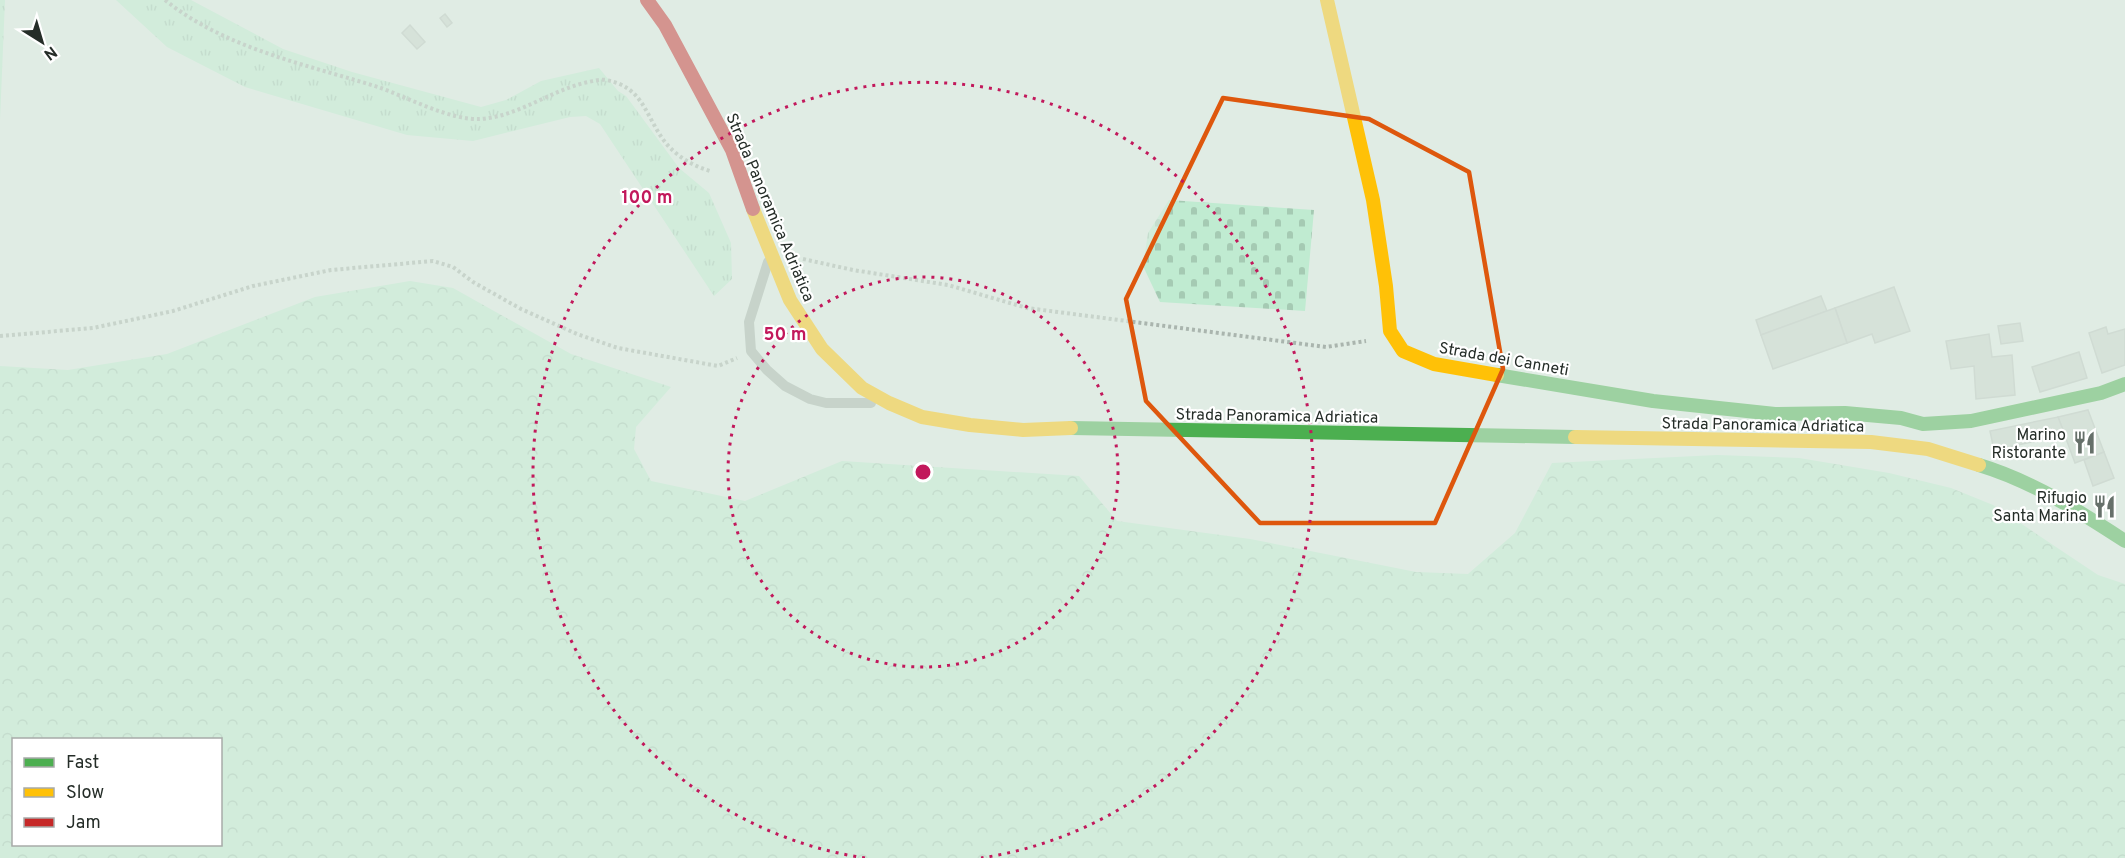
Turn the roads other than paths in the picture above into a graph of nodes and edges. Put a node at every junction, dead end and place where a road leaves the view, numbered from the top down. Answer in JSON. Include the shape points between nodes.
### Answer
{"nodes":[{"id":1,"x":647,"y":0,"type":"edge"},
{"id":2,"x":1328,"y":0,"type":"edge"},
{"id":3,"x":771,"y":252,"type":"junction"},
{"id":4,"x":2125,"y":384,"type":"edge"},
{"id":5,"x":889,"y":403,"type":"junction"},
{"id":6,"x":2125,"y":541,"type":"edge"}],
"edges":[{"from":1,"to":3,"type":"street","name":"Strada Panoramica Adriatica","via":[[665,25],[727,140]]},
{"from":2,"to":4,"type":"street","name":"Strada dei Canneti","via":[[1373,200],[1390,331],[1403,351],[1434,364],[1653,401],[1775,414],[1845,413],[1923,424],[1971,421],[2101,393]]},
{"from":3,"to":5,"type":"street","name":"Strada Panoramica Adriatica","via":[[790,300],[822,349],[862,388]]},
{"from":3,"to":5,"type":"lane","via":[[749,322],[751,351],[785,386],[810,399],[826,403]]},
{"from":5,"to":6,"type":"street","name":"Strada Panoramica Adriatica","via":[[922,417],[1023,430],[1098,428],[1882,443],[1928,449],[1998,471],[2064,502]]}]}
